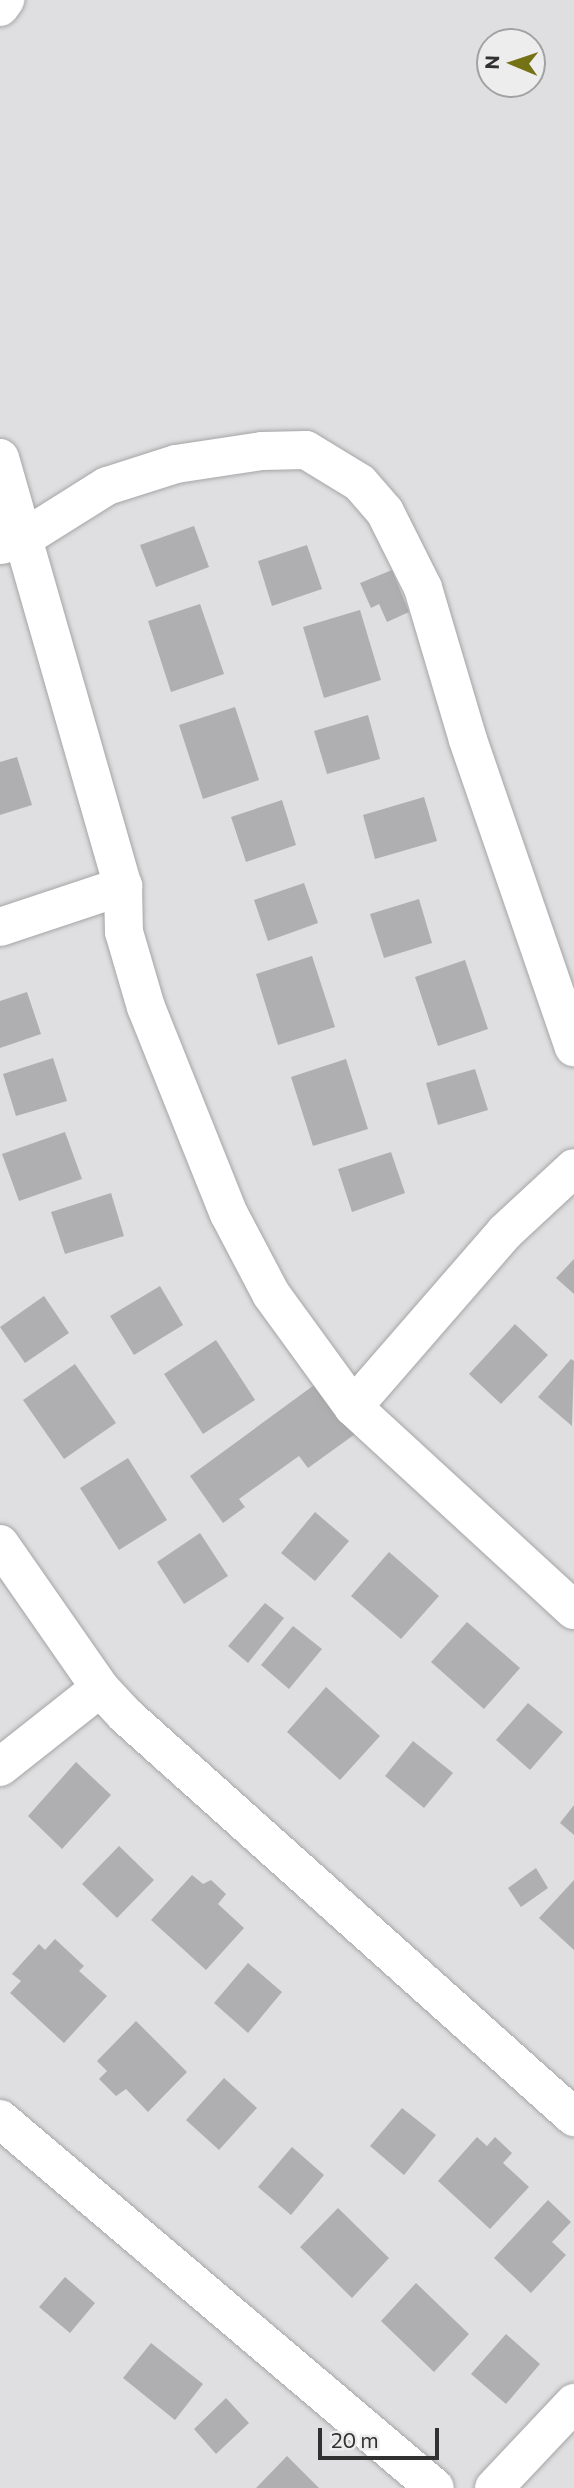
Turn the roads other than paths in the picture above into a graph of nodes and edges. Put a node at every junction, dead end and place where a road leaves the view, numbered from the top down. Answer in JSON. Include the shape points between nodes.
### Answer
{"nodes":[{"id":1,"x":5,"y":0,"type":"edge"},
{"id":2,"x":0,"y":7,"type":"edge"},
{"id":3,"x":0,"y":458,"type":"edge"},
{"id":4,"x":12,"y":542,"type":"edge"},
{"id":5,"x":122,"y":886,"type":"junction"},
{"id":6,"x":0,"y":927,"type":"edge"},
{"id":7,"x":574,"y":1047,"type":"edge"},
{"id":8,"x":574,"y":1168,"type":"edge"},
{"id":9,"x":353,"y":1407,"type":"junction"},
{"id":10,"x":0,"y":1544,"type":"edge"},
{"id":11,"x":574,"y":1609,"type":"edge"},
{"id":12,"x":100,"y":1688,"type":"junction"},
{"id":13,"x":0,"y":1767,"type":"edge"},
{"id":14,"x":574,"y":2117,"type":"edge"},
{"id":15,"x":0,"y":2119,"type":"edge"},
{"id":16,"x":574,"y":2403,"type":"edge"},
{"id":17,"x":435,"y":2488,"type":"edge"},
{"id":18,"x":494,"y":2488,"type":"edge"}],
"edges":[{"from":1,"to":2,"type":"street"},
{"from":3,"to":4,"type":"street"},
{"from":4,"to":5,"type":"street"},
{"from":4,"to":7,"type":"street","via":[[107,486],[176,464],[262,451],[306,450],[360,483],[385,512],[422,588],[468,740]]},
{"from":5,"to":6,"type":"street"},
{"from":5,"to":9,"type":"street","via":[[124,932],[146,1007],[229,1214],[271,1294]]},
{"from":8,"to":9,"type":"street","via":[[505,1232]]},
{"from":9,"to":11,"type":"street"},
{"from":10,"to":12,"type":"street"},
{"from":12,"to":13,"type":"street"},
{"from":12,"to":14,"type":"street"},
{"from":15,"to":17,"type":"street"},
{"from":16,"to":18,"type":"street"}]}
